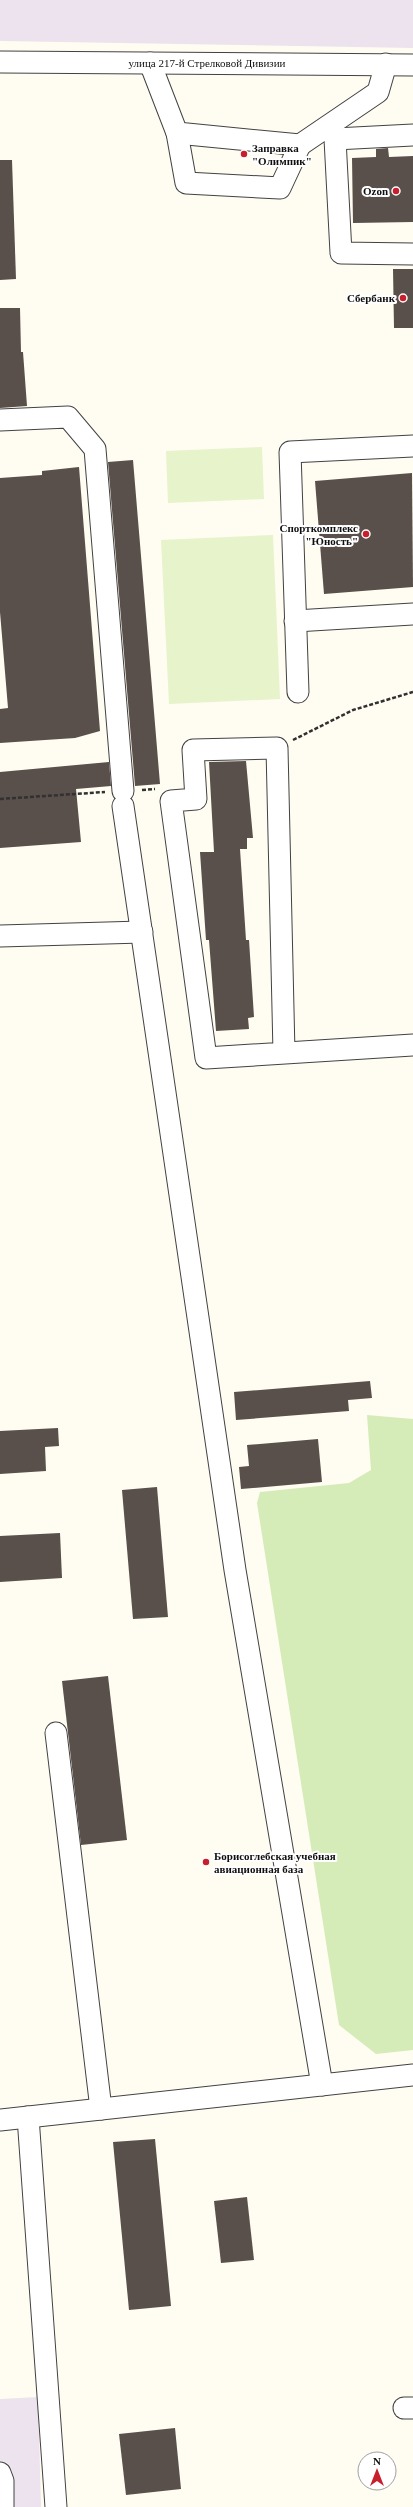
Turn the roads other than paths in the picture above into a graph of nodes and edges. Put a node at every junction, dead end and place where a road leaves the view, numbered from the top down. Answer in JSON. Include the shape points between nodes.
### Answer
{"nodes":[{"id":1,"x":0,"y":62,"type":"edge"},
{"id":2,"x":150,"y":63,"type":"junction"},
{"id":3,"x":386,"y":64,"type":"junction"},
{"id":4,"x":413,"y":65,"type":"edge"},
{"id":5,"x":177,"y":133,"type":"junction"},
{"id":6,"x":413,"y":135,"type":"edge"},
{"id":7,"x":300,"y":145,"type":"junction"},
{"id":8,"x":413,"y":254,"type":"edge"},
{"id":9,"x":0,"y":420,"type":"edge"},
{"id":10,"x":413,"y":446,"type":"edge"},
{"id":11,"x":413,"y":614,"type":"edge"},
{"id":12,"x":295,"y":620,"type":"junction"},
{"id":13,"x":298,"y":692,"type":"dead end"},
{"id":14,"x":142,"y":932,"type":"junction"},
{"id":15,"x":0,"y":936,"type":"edge"},
{"id":16,"x":413,"y":1045,"type":"edge"},
{"id":17,"x":284,"y":1053,"type":"junction"},
{"id":18,"x":56,"y":1733,"type":"dead end"},
{"id":19,"x":413,"y":2075,"type":"edge"},
{"id":20,"x":322,"y":2085,"type":"junction"},
{"id":21,"x":101,"y":2109,"type":"junction"},
{"id":22,"x":28,"y":2117,"type":"junction"},
{"id":23,"x":0,"y":2120,"type":"edge"},
{"id":24,"x":0,"y":2473,"type":"edge"},
{"id":25,"x":3,"y":2507,"type":"edge"},
{"id":26,"x":56,"y":2507,"type":"edge"}],
"edges":[{"from":1,"to":2,"type":"street","name":"улица 217-й Стрелковой Дивизии"},
{"from":2,"to":3,"type":"street","name":"улица 217-й Стрелковой Дивизии"},
{"from":2,"to":5,"type":"street"},
{"from":3,"to":4,"type":"street","name":"улица 217-й Стрелковой Дивизии"},
{"from":3,"to":7,"type":"street","via":[[378,92]]},
{"from":5,"to":7,"type":"street"},
{"from":5,"to":7,"type":"street","via":[[186,183],[280,188]]},
{"from":6,"to":8,"type":"street","via":[[336,138],[341,253]]},
{"from":9,"to":14,"type":"street","via":[[68,417],[95,449],[123,799]]},
{"from":10,"to":12,"type":"street","via":[[290,452]]},
{"from":11,"to":12,"type":"street"},
{"from":12,"to":13,"type":"street"},
{"from":14,"to":15,"type":"street"},
{"from":14,"to":20,"type":"street","via":[[235,1570]]},
{"from":16,"to":17,"type":"street"},
{"from":17,"to":17,"type":"street","via":[[206,1058],[171,801],[196,799],[193,750],[277,748]]},
{"from":18,"to":21,"type":"street"},
{"from":19,"to":20,"type":"street"},
{"from":20,"to":21,"type":"street"},
{"from":21,"to":22,"type":"street"},
{"from":22,"to":23,"type":"street"},
{"from":22,"to":26,"type":"street"},
{"from":24,"to":25,"type":"street","via":[[3,2481]]}]}
